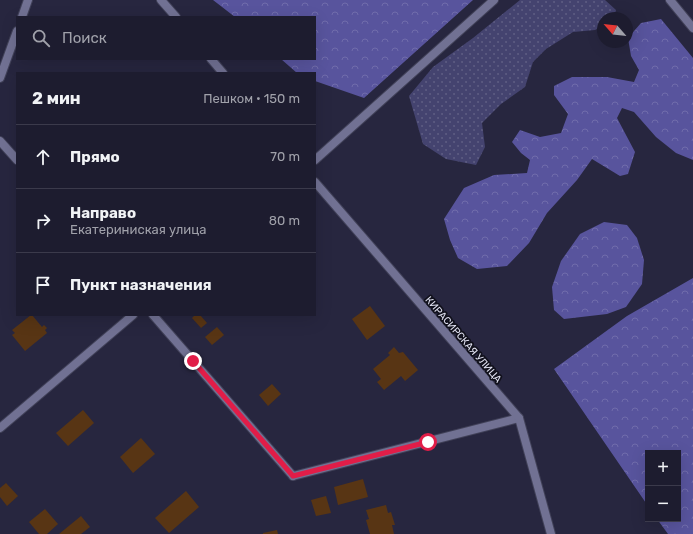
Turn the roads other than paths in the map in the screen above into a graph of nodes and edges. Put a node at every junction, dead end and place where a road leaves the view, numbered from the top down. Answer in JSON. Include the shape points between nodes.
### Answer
{"nodes":[{"id":1,"x":28,"y":0,"type":"edge"},
{"id":2,"x":161,"y":0,"type":"edge"},
{"id":3,"x":494,"y":0,"type":"edge"},
{"id":4,"x":670,"y":0,"type":"edge"},
{"id":5,"x":22,"y":16,"type":"edge"},
{"id":6,"x":175,"y":16,"type":"edge"},
{"id":7,"x":693,"y":28,"type":"edge"},
{"id":8,"x":16,"y":34,"type":"edge"},
{"id":9,"x":212,"y":60,"type":"edge"},
{"id":10,"x":222,"y":72,"type":"edge"},
{"id":11,"x":0,"y":78,"type":"edge"},
{"id":12,"x":0,"y":141,"type":"edge"},
{"id":13,"x":16,"y":159,"type":"edge"},
{"id":14,"x":316,"y":159,"type":"edge"},
{"id":15,"x":316,"y":183,"type":"edge"},
{"id":16,"x":132,"y":316,"type":"edge"},
{"id":17,"x":154,"y":316,"type":"edge"},
{"id":18,"x":519,"y":418,"type":"junction"},
{"id":19,"x":0,"y":428,"type":"edge"},
{"id":20,"x":551,"y":534,"type":"edge"}],
"edges":[{"from":1,"to":5,"type":"street"},
{"from":2,"to":6,"type":"street"},
{"from":3,"to":14,"type":"street"},
{"from":4,"to":7,"type":"street"},
{"from":8,"to":11,"type":"street"},
{"from":9,"to":10,"type":"street"},
{"from":12,"to":13,"type":"street"},
{"from":15,"to":18,"type":"street","name":"КИРАСИРСКАЯ УЛИЦА"},
{"from":16,"to":19,"type":"street"},
{"from":17,"to":18,"type":"street","via":[[293,476]]},
{"from":18,"to":20,"type":"street","name":"КИРАСИРСКАЯ УЛИЦА"}]}
